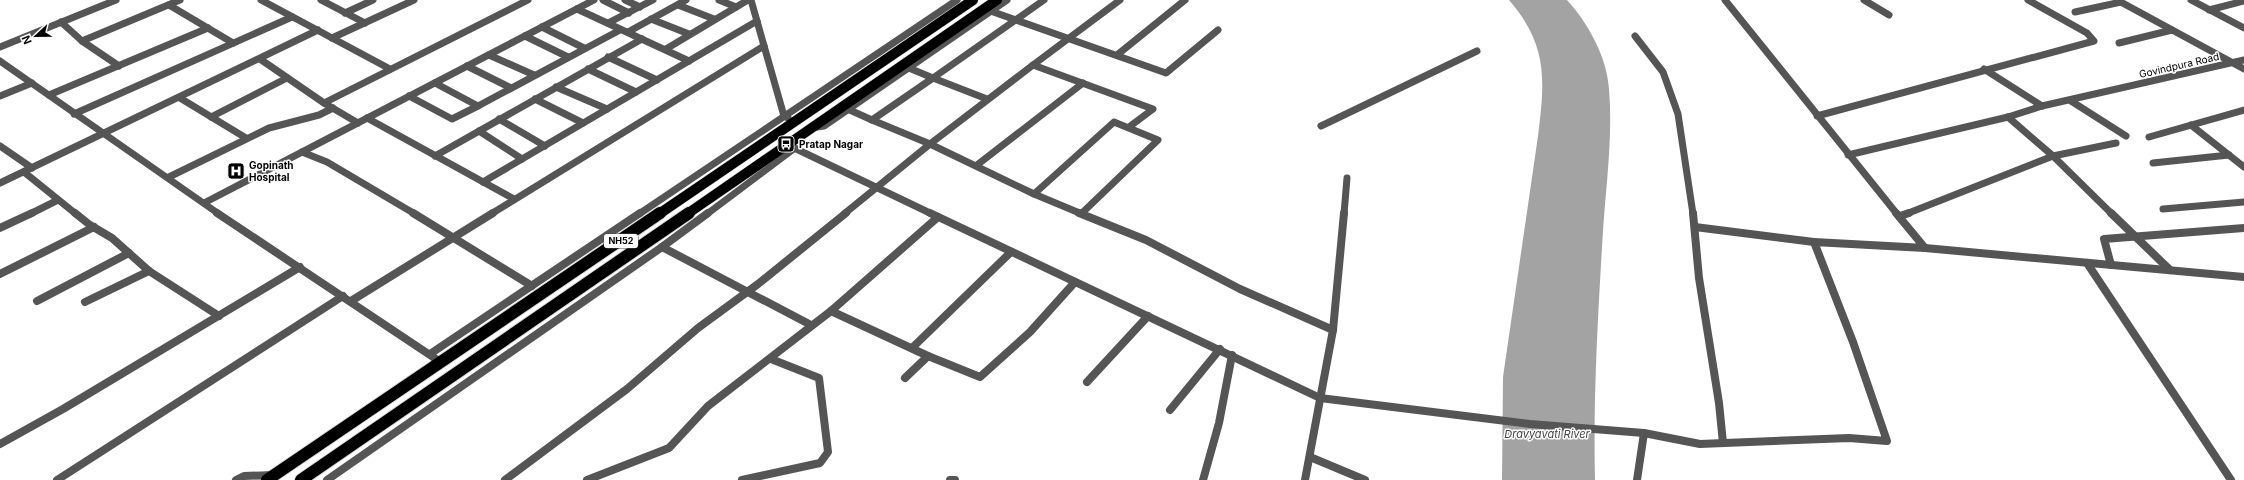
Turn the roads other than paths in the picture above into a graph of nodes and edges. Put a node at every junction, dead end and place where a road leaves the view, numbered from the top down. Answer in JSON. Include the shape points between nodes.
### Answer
{"nodes":[{"id":1,"x":116,"y":0,"type":"edge"},
{"id":2,"x":180,"y":0,"type":"edge"},
{"id":3,"x":261,"y":0,"type":"edge"},
{"id":4,"x":321,"y":0,"type":"edge"},
{"id":5,"x":373,"y":0,"type":"edge"},
{"id":6,"x":414,"y":0,"type":"edge"},
{"id":7,"x":528,"y":0,"type":"edge"},
{"id":8,"x":594,"y":0,"type":"edge"},
{"id":9,"x":602,"y":0,"type":"edge"},
{"id":10,"x":625,"y":0,"type":"edge"},
{"id":11,"x":653,"y":0,"type":"edge"},
{"id":12,"x":686,"y":0,"type":"edge"},
{"id":13,"x":719,"y":0,"type":"edge"},
{"id":14,"x":750,"y":0,"type":"edge"},
{"id":15,"x":957,"y":0,"type":"edge"},
{"id":16,"x":973,"y":0,"type":"edge"},
{"id":17,"x":997,"y":0,"type":"edge"},
{"id":18,"x":1007,"y":0,"type":"edge"},
{"id":19,"x":1044,"y":0,"type":"edge"},
{"id":20,"x":1120,"y":0,"type":"edge"},
{"id":21,"x":1185,"y":0,"type":"edge"},
{"id":22,"x":1725,"y":0,"type":"edge"},
{"id":23,"x":1864,"y":0,"type":"edge"},
{"id":24,"x":2028,"y":0,"type":"edge"},
{"id":25,"x":2191,"y":0,"type":"edge"},
{"id":26,"x":2119,"y":1,"type":"edge"},
{"id":27,"x":2244,"y":1,"type":"edge"},
{"id":28,"x":169,"y":5,"type":"junction"},
{"id":29,"x":678,"y":5,"type":"junction"},
{"id":30,"x":640,"y":7,"type":"junction"},
{"id":31,"x":736,"y":7,"type":"junction"},
{"id":32,"x":577,"y":9,"type":"junction"},
{"id":33,"x":988,"y":10,"type":"junction"},
{"id":34,"x":2209,"y":10,"type":"junction"},
{"id":35,"x":345,"y":12,"type":"junction"},
{"id":36,"x":2075,"y":12,"type":"dead end"},
{"id":37,"x":629,"y":13,"type":"junction"},
{"id":38,"x":1889,"y":15,"type":"dead end"},
{"id":39,"x":292,"y":17,"type":"junction"},
{"id":40,"x":651,"y":19,"type":"junction"},
{"id":41,"x":714,"y":19,"type":"junction"},
{"id":42,"x":1015,"y":19,"type":"junction"},
{"id":43,"x":757,"y":21,"type":"junction"},
{"id":44,"x":60,"y":22,"type":"junction"},
{"id":45,"x":365,"y":23,"type":"junction"},
{"id":46,"x":608,"y":23,"type":"junction"},
{"id":47,"x":542,"y":27,"type":"junction"},
{"id":48,"x":208,"y":28,"type":"junction"},
{"id":49,"x":2244,"y":28,"type":"edge"},
{"id":50,"x":318,"y":30,"type":"junction"},
{"id":51,"x":620,"y":30,"type":"junction"},
{"id":52,"x":1218,"y":30,"type":"dead end"},
{"id":53,"x":2172,"y":30,"type":"junction"},
{"id":54,"x":628,"y":32,"type":"junction"},
{"id":55,"x":689,"y":34,"type":"junction"},
{"id":56,"x":525,"y":36,"type":"junction"},
{"id":57,"x":1635,"y":36,"type":"dead end"},
{"id":58,"x":1068,"y":37,"type":"junction"},
{"id":59,"x":332,"y":38,"type":"junction"},
{"id":60,"x":642,"y":38,"type":"junction"},
{"id":61,"x":82,"y":41,"type":"junction"},
{"id":62,"x":233,"y":43,"type":"junction"},
{"id":63,"x":2120,"y":43,"type":"dead end"},
{"id":64,"x":764,"y":46,"type":"junction"},
{"id":65,"x":0,"y":47,"type":"edge"},
{"id":66,"x":584,"y":48,"type":"junction"},
{"id":67,"x":666,"y":49,"type":"junction"},
{"id":68,"x":1477,"y":51,"type":"dead end"},
{"id":69,"x":489,"y":55,"type":"junction"},
{"id":70,"x":1117,"y":55,"type":"junction"},
{"id":71,"x":568,"y":57,"type":"junction"},
{"id":72,"x":608,"y":58,"type":"junction"},
{"id":73,"x":260,"y":59,"type":"junction"},
{"id":74,"x":689,"y":60,"type":"junction"},
{"id":75,"x":2244,"y":60,"type":"edge"},
{"id":76,"x":2233,"y":63,"type":"junction"},
{"id":77,"x":2,"y":65,"type":"edge"},
{"id":78,"x":1033,"y":65,"type":"junction"},
{"id":79,"x":119,"y":66,"type":"junction"},
{"id":80,"x":467,"y":66,"type":"junction"},
{"id":81,"x":905,"y":66,"type":"junction"},
{"id":82,"x":390,"y":69,"type":"junction"},
{"id":83,"x":588,"y":69,"type":"junction"},
{"id":84,"x":1984,"y":69,"type":"junction"},
{"id":85,"x":2244,"y":69,"type":"edge"},
{"id":86,"x":534,"y":75,"type":"junction"},
{"id":87,"x":287,"y":78,"type":"junction"},
{"id":88,"x":933,"y":78,"type":"junction"},
{"id":89,"x":657,"y":80,"type":"junction"},
{"id":90,"x":32,"y":83,"type":"junction"},
{"id":91,"x":435,"y":83,"type":"junction"},
{"id":92,"x":1083,"y":84,"type":"junction"},
{"id":93,"x":556,"y":87,"type":"junction"},
{"id":94,"x":511,"y":88,"type":"junction"},
{"id":95,"x":636,"y":92,"type":"junction"},
{"id":96,"x":49,"y":95,"type":"junction"},
{"id":97,"x":0,"y":96,"type":"edge"},
{"id":98,"x":409,"y":96,"type":"junction"},
{"id":99,"x":180,"y":98,"type":"junction"},
{"id":100,"x":535,"y":99,"type":"junction"},
{"id":101,"x":987,"y":99,"type":"junction"},
{"id":102,"x":2071,"y":101,"type":"junction"},
{"id":103,"x":324,"y":103,"type":"junction"},
{"id":104,"x":478,"y":106,"type":"junction"},
{"id":105,"x":2042,"y":106,"type":"junction"},
{"id":106,"x":333,"y":108,"type":"junction"},
{"id":107,"x":845,"y":108,"type":"junction"},
{"id":108,"x":607,"y":109,"type":"junction"},
{"id":109,"x":2244,"y":110,"type":"edge"},
{"id":110,"x":74,"y":114,"type":"junction"},
{"id":111,"x":784,"y":116,"type":"junction"},
{"id":112,"x":1817,"y":116,"type":"junction"},
{"id":113,"x":211,"y":117,"type":"junction"},
{"id":114,"x":2008,"y":117,"type":"junction"},
{"id":115,"x":367,"y":118,"type":"junction"},
{"id":116,"x":499,"y":120,"type":"junction"},
{"id":117,"x":872,"y":120,"type":"junction"},
{"id":118,"x":794,"y":121,"type":"junction"},
{"id":119,"x":358,"y":123,"type":"junction"},
{"id":120,"x":583,"y":123,"type":"junction"},
{"id":121,"x":2191,"y":125,"type":"junction"},
{"id":122,"x":1321,"y":126,"type":"dead end"},
{"id":123,"x":1129,"y":127,"type":"junction"},
{"id":124,"x":479,"y":131,"type":"junction"},
{"id":125,"x":104,"y":134,"type":"junction"},
{"id":126,"x":2126,"y":136,"type":"dead end"},
{"id":127,"x":2149,"y":137,"type":"dead end"},
{"id":128,"x":246,"y":138,"type":"junction"},
{"id":129,"x":2116,"y":142,"type":"dead end"},
{"id":130,"x":930,"y":144,"type":"junction"},
{"id":131,"x":0,"y":146,"type":"edge"},
{"id":132,"x":544,"y":146,"type":"junction"},
{"id":133,"x":790,"y":146,"type":"junction"},
{"id":134,"x":302,"y":152,"type":"junction"},
{"id":135,"x":1848,"y":155,"type":"junction"},
{"id":136,"x":2230,"y":155,"type":"junction"},
{"id":137,"x":435,"y":156,"type":"junction"},
{"id":138,"x":2053,"y":156,"type":"junction"},
{"id":139,"x":522,"y":159,"type":"junction"},
{"id":140,"x":2153,"y":163,"type":"dead end"},
{"id":141,"x":977,"y":165,"type":"junction"},
{"id":142,"x":2244,"y":167,"type":"edge"},
{"id":143,"x":32,"y":168,"type":"junction"},
{"id":144,"x":24,"y":172,"type":"junction"},
{"id":145,"x":169,"y":177,"type":"junction"},
{"id":146,"x":1347,"y":178,"type":"dead end"},
{"id":147,"x":483,"y":182,"type":"junction"},
{"id":148,"x":0,"y":183,"type":"edge"},
{"id":149,"x":877,"y":188,"type":"junction"},
{"id":150,"x":1034,"y":194,"type":"junction"},
{"id":151,"x":514,"y":199,"type":"junction"},
{"id":152,"x":58,"y":200,"type":"junction"},
{"id":153,"x":2244,"y":202,"type":"edge"},
{"id":154,"x":204,"y":203,"type":"junction"},
{"id":155,"x":2163,"y":209,"type":"dead end"},
{"id":156,"x":1082,"y":213,"type":"junction"},
{"id":157,"x":1900,"y":216,"type":"junction"},
{"id":158,"x":938,"y":217,"type":"junction"},
{"id":159,"x":94,"y":227,"type":"junction"},
{"id":160,"x":1695,"y":227,"type":"junction"},
{"id":161,"x":0,"y":228,"type":"edge"},
{"id":162,"x":2244,"y":228,"type":"edge"},
{"id":163,"x":454,"y":236,"type":"junction"},
{"id":164,"x":2134,"y":237,"type":"junction"},
{"id":165,"x":1814,"y":242,"type":"junction"},
{"id":166,"x":662,"y":247,"type":"junction"},
{"id":167,"x":1925,"y":248,"type":"junction"},
{"id":168,"x":1011,"y":252,"type":"junction"},
{"id":169,"x":129,"y":253,"type":"junction"},
{"id":170,"x":2087,"y":263,"type":"junction"},
{"id":171,"x":2111,"y":265,"type":"junction"},
{"id":172,"x":300,"y":267,"type":"junction"},
{"id":173,"x":2170,"y":270,"type":"junction"},
{"id":174,"x":149,"y":271,"type":"junction"},
{"id":175,"x":0,"y":274,"type":"edge"},
{"id":176,"x":2244,"y":277,"type":"edge"},
{"id":177,"x":1075,"y":282,"type":"junction"},
{"id":178,"x":532,"y":286,"type":"junction"},
{"id":179,"x":748,"y":292,"type":"junction"},
{"id":180,"x":347,"y":299,"type":"junction"},
{"id":181,"x":37,"y":301,"type":"dead end"},
{"id":182,"x":85,"y":302,"type":"dead end"},
{"id":183,"x":831,"y":311,"type":"junction"},
{"id":184,"x":219,"y":316,"type":"junction"},
{"id":185,"x":1148,"y":316,"type":"junction"},
{"id":186,"x":811,"y":325,"type":"junction"},
{"id":187,"x":1333,"y":330,"type":"junction"},
{"id":188,"x":912,"y":348,"type":"junction"},
{"id":189,"x":1220,"y":350,"type":"junction"},
{"id":190,"x":430,"y":354,"type":"junction"},
{"id":191,"x":1232,"y":355,"type":"junction"},
{"id":192,"x":928,"y":356,"type":"junction"},
{"id":193,"x":771,"y":359,"type":"junction"},
{"id":194,"x":442,"y":363,"type":"junction"},
{"id":195,"x":905,"y":378,"type":"dead end"},
{"id":196,"x":1087,"y":382,"type":"dead end"},
{"id":197,"x":1320,"y":398,"type":"junction"},
{"id":198,"x":1170,"y":410,"type":"dead end"},
{"id":199,"x":1644,"y":433,"type":"junction"},
{"id":200,"x":1723,"y":443,"type":"junction"},
{"id":201,"x":0,"y":444,"type":"edge"},
{"id":202,"x":1310,"y":457,"type":"junction"},
{"id":203,"x":271,"y":478,"type":"edge"},
{"id":204,"x":57,"y":480,"type":"edge"},
{"id":205,"x":236,"y":480,"type":"edge"},
{"id":206,"x":301,"y":480,"type":"edge"},
{"id":207,"x":327,"y":480,"type":"edge"},
{"id":208,"x":505,"y":480,"type":"edge"},
{"id":209,"x":587,"y":480,"type":"edge"},
{"id":210,"x":742,"y":480,"type":"edge"},
{"id":211,"x":950,"y":480,"type":"edge"},
{"id":212,"x":955,"y":480,"type":"edge"},
{"id":213,"x":1203,"y":480,"type":"edge"},
{"id":214,"x":1305,"y":480,"type":"edge"},
{"id":215,"x":1365,"y":480,"type":"edge"},
{"id":216,"x":1637,"y":480,"type":"edge"},
{"id":217,"x":2231,"y":480,"type":"edge"}],
"edges":[{"from":1,"to":44,"type":"street"},
{"from":2,"to":28,"type":"street"},
{"from":3,"to":39,"type":"street"},
{"from":4,"to":35,"type":"street"},
{"from":5,"to":35,"type":"street"},
{"from":6,"to":45,"type":"street"},
{"from":7,"to":82,"type":"street"},
{"from":8,"to":32,"type":"street"},
{"from":9,"to":37,"type":"street"},
{"from":10,"to":30,"type":"street"},
{"from":11,"to":30,"type":"street"},
{"from":12,"to":29,"type":"street"},
{"from":13,"to":31,"type":"street"},
{"from":14,"to":31,"type":"street"},
{"from":14,"to":43,"type":"street"},
{"from":15,"to":111,"type":"street"},
{"from":16,"to":118,"type":"highway","number":"NH52"},
{"from":17,"to":33,"type":"highway","number":"NH52"},
{"from":18,"to":33,"type":"street"},
{"from":19,"to":42,"type":"street"},
{"from":20,"to":58,"type":"street"},
{"from":21,"to":70,"type":"street"},
{"from":22,"to":112,"type":"street"},
{"from":23,"to":38,"type":"street"},
{"from":24,"to":84,"type":"street","via":[[2087,33],[2094,41]]},
{"from":25,"to":34,"type":"street"},
{"from":26,"to":36,"type":"street"},
{"from":26,"to":53,"type":"street","name":"Govindpura Road"},
{"from":27,"to":34,"type":"street"},
{"from":28,"to":48,"type":"street"},
{"from":28,"to":61,"type":"street"},
{"from":29,"to":40,"type":"street"},
{"from":29,"to":41,"type":"street"},
{"from":30,"to":37,"type":"street"},
{"from":31,"to":41,"type":"street"},
{"from":32,"to":46,"type":"street"},
{"from":32,"to":47,"type":"street"},
{"from":33,"to":42,"type":"street"},
{"from":33,"to":81,"type":"highway","number":"NH52"},
{"from":34,"to":49,"type":"street"},
{"from":35,"to":45,"type":"street"},
{"from":37,"to":46,"type":"street"},
{"from":39,"to":50,"type":"street"},
{"from":39,"to":62,"type":"street"},
{"from":40,"to":54,"type":"street"},
{"from":40,"to":55,"type":"street"},
{"from":41,"to":55,"type":"street"},
{"from":42,"to":58,"type":"street"},
{"from":42,"to":88,"type":"street"},
{"from":43,"to":64,"type":"street"},
{"from":43,"to":74,"type":"street"},
{"from":44,"to":61,"type":"street"},
{"from":44,"to":65,"type":"street"},
{"from":45,"to":59,"type":"street"},
{"from":46,"to":51,"type":"street"},
{"from":47,"to":56,"type":"street"},
{"from":47,"to":66,"type":"street"},
{"from":48,"to":62,"type":"street"},
{"from":48,"to":79,"type":"street"},
{"from":50,"to":59,"type":"street"},
{"from":50,"to":73,"type":"street"},
{"from":51,"to":54,"type":"street"},
{"from":51,"to":66,"type":"street"},
{"from":52,"to":70,"type":"street","via":[[1166,73]]},
{"from":53,"to":63,"type":"street"},
{"from":53,"to":76,"type":"street","name":"Govindpura Road"},
{"from":54,"to":60,"type":"street"},
{"from":55,"to":67,"type":"street"},
{"from":56,"to":69,"type":"street"},
{"from":56,"to":71,"type":"street"},
{"from":57,"to":160,"type":"street","via":[[1662,72],[1678,114]]},
{"from":58,"to":70,"type":"street"},
{"from":58,"to":78,"type":"street"},
{"from":59,"to":82,"type":"street"},
{"from":60,"to":67,"type":"street"},
{"from":60,"to":72,"type":"street"},
{"from":61,"to":79,"type":"street"},
{"from":62,"to":110,"type":"street"},
{"from":64,"to":111,"type":"street"},
{"from":64,"to":151,"type":"street"},
{"from":66,"to":71,"type":"street"},
{"from":67,"to":74,"type":"street"},
{"from":68,"to":122,"type":"street"},
{"from":69,"to":80,"type":"street"},
{"from":69,"to":86,"type":"street"},
{"from":71,"to":86,"type":"street"},
{"from":72,"to":83,"type":"street"},
{"from":72,"to":89,"type":"street"},
{"from":73,"to":87,"type":"street"},
{"from":73,"to":99,"type":"street"},
{"from":74,"to":89,"type":"street"},
{"from":75,"to":76,"type":"street"},
{"from":76,"to":85,"type":"street"},
{"from":76,"to":102,"type":"street","name":"Govindpura Road"},
{"from":77,"to":90,"type":"street"},
{"from":78,"to":92,"type":"street"},
{"from":78,"to":101,"type":"street"},
{"from":79,"to":96,"type":"street"},
{"from":80,"to":91,"type":"street"},
{"from":80,"to":94,"type":"street"},
{"from":81,"to":88,"type":"street"},
{"from":81,"to":107,"type":"highway","number":"NH52"},
{"from":82,"to":103,"type":"street"},
{"from":83,"to":93,"type":"street"},
{"from":83,"to":95,"type":"street"},
{"from":84,"to":105,"type":"street"},
{"from":84,"to":112,"type":"street"},
{"from":86,"to":94,"type":"street"},
{"from":87,"to":103,"type":"street"},
{"from":87,"to":113,"type":"street"},
{"from":88,"to":101,"type":"street"},
{"from":88,"to":117,"type":"street"},
{"from":89,"to":95,"type":"street"},
{"from":90,"to":96,"type":"street"},
{"from":90,"to":97,"type":"street"},
{"from":91,"to":98,"type":"street"},
{"from":91,"to":104,"type":"street"},
{"from":92,"to":123,"type":"street","via":[[1153,109]]},
{"from":92,"to":141,"type":"street"},
{"from":93,"to":100,"type":"street"},
{"from":93,"to":108,"type":"street"},
{"from":94,"to":104,"type":"street"},
{"from":95,"to":108,"type":"street"},
{"from":96,"to":110,"type":"street"},
{"from":98,"to":104,"type":"street","via":[[452,119]]},
{"from":98,"to":115,"type":"street"},
{"from":99,"to":113,"type":"street"},
{"from":99,"to":125,"type":"street"},
{"from":100,"to":116,"type":"street"},
{"from":100,"to":120,"type":"street"},
{"from":101,"to":130,"type":"street"},
{"from":102,"to":105,"type":"street","name":"Govindpura Road"},
{"from":102,"to":126,"type":"street"},
{"from":103,"to":106,"type":"street"},
{"from":105,"to":114,"type":"street","name":"Govindpura Road"},
{"from":106,"to":119,"type":"street"},
{"from":106,"to":128,"type":"street","via":[[308,118],[277,125]]},
{"from":107,"to":117,"type":"street"},
{"from":107,"to":133,"type":"highway","number":"NH52","via":[[807,129]]},
{"from":108,"to":120,"type":"street"},
{"from":109,"to":121,"type":"street"},
{"from":110,"to":125,"type":"street"},
{"from":111,"to":118,"type":"street"},
{"from":111,"to":178,"type":"street"},
{"from":112,"to":135,"type":"street"},
{"from":113,"to":128,"type":"street"},
{"from":114,"to":135,"type":"street","name":"Govindpura Road"},
{"from":114,"to":138,"type":"street"},
{"from":115,"to":119,"type":"street"},
{"from":115,"to":137,"type":"street"},
{"from":116,"to":124,"type":"street"},
{"from":116,"to":132,"type":"street"},
{"from":117,"to":130,"type":"street"},
{"from":118,"to":194,"type":"highway","number":"NH52"},
{"from":119,"to":134,"type":"street"},
{"from":120,"to":132,"type":"street"},
{"from":121,"to":127,"type":"street"},
{"from":121,"to":136,"type":"street"},
{"from":123,"to":150,"type":"street","via":[[1114,122]]},
{"from":123,"to":156,"type":"street","via":[[1158,140]]},
{"from":124,"to":137,"type":"street"},
{"from":124,"to":139,"type":"street"},
{"from":125,"to":143,"type":"street"},
{"from":125,"to":145,"type":"street"},
{"from":128,"to":145,"type":"street"},
{"from":129,"to":138,"type":"street"},
{"from":130,"to":141,"type":"street"},
{"from":130,"to":149,"type":"street"},
{"from":131,"to":143,"type":"street"},
{"from":132,"to":139,"type":"street"},
{"from":133,"to":149,"type":"street"},
{"from":133,"to":166,"type":"street"},
{"from":133,"to":206,"type":"highway","number":"NH52"},
{"from":134,"to":154,"type":"street"},
{"from":134,"to":163,"type":"street","via":[[327,162]]},
{"from":135,"to":157,"type":"street"},
{"from":136,"to":140,"type":"street"},
{"from":136,"to":142,"type":"street"},
{"from":137,"to":147,"type":"street"},
{"from":138,"to":157,"type":"street"},
{"from":138,"to":164,"type":"street"},
{"from":139,"to":147,"type":"street"},
{"from":141,"to":150,"type":"street"},
{"from":143,"to":144,"type":"street"},
{"from":144,"to":148,"type":"street"},
{"from":144,"to":152,"type":"street"},
{"from":145,"to":154,"type":"street"},
{"from":146,"to":187,"type":"street"},
{"from":147,"to":151,"type":"street"},
{"from":149,"to":158,"type":"street"},
{"from":149,"to":179,"type":"street"},
{"from":150,"to":156,"type":"street"},
{"from":151,"to":163,"type":"street"},
{"from":152,"to":159,"type":"street"},
{"from":152,"to":161,"type":"street"},
{"from":153,"to":155,"type":"street"},
{"from":154,"to":172,"type":"street"},
{"from":156,"to":187,"type":"street","via":[[1146,240],[1240,289]]},
{"from":157,"to":167,"type":"street"},
{"from":158,"to":168,"type":"street"},
{"from":158,"to":183,"type":"street"},
{"from":159,"to":169,"type":"street"},
{"from":159,"to":175,"type":"street"},
{"from":160,"to":165,"type":"street"},
{"from":160,"to":200,"type":"street","via":[[1700,286]]},
{"from":162,"to":164,"type":"street"},
{"from":163,"to":178,"type":"street"},
{"from":163,"to":180,"type":"street"},
{"from":164,"to":171,"type":"street","via":[[2104,239]]},
{"from":164,"to":173,"type":"street"},
{"from":165,"to":167,"type":"street"},
{"from":165,"to":200,"type":"street","via":[[1853,342],[1887,441],[1849,438]]},
{"from":166,"to":179,"type":"street"},
{"from":166,"to":207,"type":"street"},
{"from":167,"to":170,"type":"street"},
{"from":168,"to":177,"type":"street"},
{"from":168,"to":188,"type":"street"},
{"from":169,"to":174,"type":"street"},
{"from":169,"to":181,"type":"street"},
{"from":170,"to":171,"type":"street"},
{"from":170,"to":217,"type":"street"},
{"from":171,"to":173,"type":"street"},
{"from":172,"to":180,"type":"street"},
{"from":172,"to":184,"type":"street"},
{"from":173,"to":176,"type":"street"},
{"from":174,"to":182,"type":"street"},
{"from":174,"to":184,"type":"street"},
{"from":177,"to":185,"type":"street"},
{"from":177,"to":192,"type":"street","via":[[1019,344],[980,377]]},
{"from":178,"to":190,"type":"street"},
{"from":179,"to":186,"type":"street"},
{"from":179,"to":208,"type":"street","via":[[698,328],[627,389]]},
{"from":180,"to":190,"type":"street"},
{"from":180,"to":204,"type":"street"},
{"from":183,"to":186,"type":"street"},
{"from":183,"to":188,"type":"street"},
{"from":184,"to":201,"type":"street","via":[[64,409]]},
{"from":185,"to":189,"type":"street"},
{"from":185,"to":196,"type":"street"},
{"from":186,"to":193,"type":"street"},
{"from":187,"to":197,"type":"street"},
{"from":188,"to":192,"type":"street"},
{"from":189,"to":191,"type":"street"},
{"from":189,"to":198,"type":"street"},
{"from":190,"to":194,"type":"street"},
{"from":191,"to":197,"type":"street"},
{"from":191,"to":213,"type":"street","via":[[1219,423]]},
{"from":192,"to":195,"type":"street"},
{"from":193,"to":209,"type":"street","via":[[708,406],[669,448]]},
{"from":193,"to":210,"type":"street","via":[[819,378],[828,452],[820,463]]},
{"from":194,"to":203,"type":"highway","number":"NH52"},
{"from":197,"to":199,"type":"street","via":[[1487,419]]},
{"from":197,"to":202,"type":"street"},
{"from":199,"to":200,"type":"street","via":[[1700,444]]},
{"from":199,"to":216,"type":"street"},
{"from":202,"to":214,"type":"street"},
{"from":202,"to":215,"type":"street"},
{"from":203,"to":205,"type":"street","via":[[255,474]]},
{"from":211,"to":212,"type":"street"}]}
